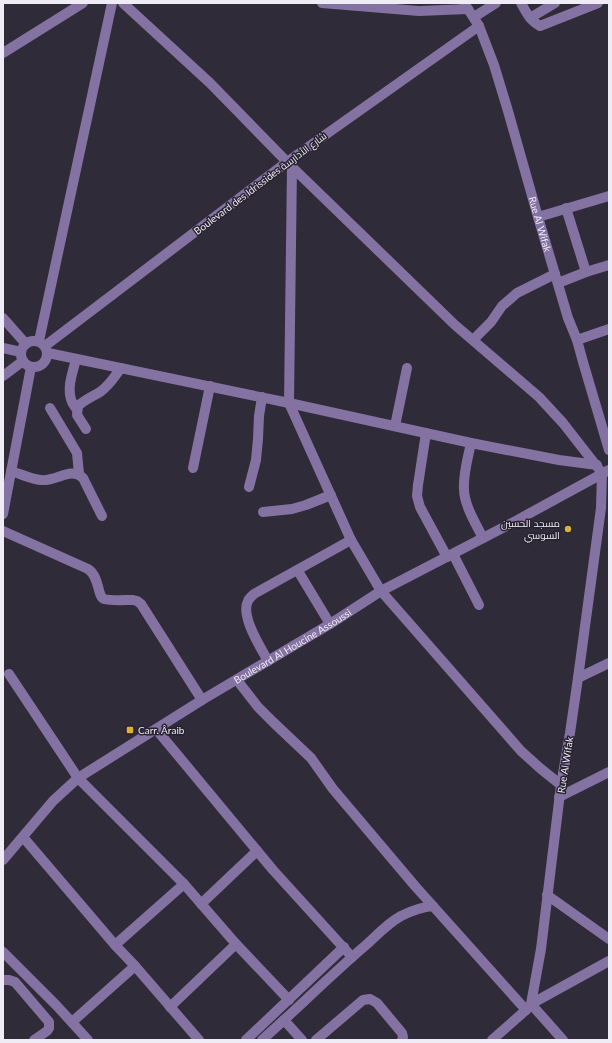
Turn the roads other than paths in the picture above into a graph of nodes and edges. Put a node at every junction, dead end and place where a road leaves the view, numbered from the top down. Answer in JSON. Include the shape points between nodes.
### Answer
{"nodes":[{"id":1,"x":83,"y":3,"type":"edge"},
{"id":2,"x":112,"y":3,"type":"edge"},
{"id":3,"x":123,"y":3,"type":"edge"},
{"id":4,"x":322,"y":3,"type":"edge"},
{"id":5,"x":496,"y":3,"type":"edge"},
{"id":6,"x":521,"y":3,"type":"edge"},
{"id":7,"x":555,"y":3,"type":"edge"},
{"id":8,"x":598,"y":3,"type":"edge"},
{"id":9,"x":471,"y":14,"type":"edge"},
{"id":10,"x":530,"y":18,"type":"junction"},
{"id":11,"x":3,"y":53,"type":"edge"},
{"id":12,"x":289,"y":165,"type":"junction"},
{"id":13,"x":609,"y":196,"type":"edge"},
{"id":14,"x":566,"y":208,"type":"junction"},
{"id":15,"x":538,"y":217,"type":"junction"},
{"id":16,"x":609,"y":265,"type":"edge"},
{"id":17,"x":586,"y":272,"type":"junction"},
{"id":18,"x":557,"y":279,"type":"junction"},
{"id":19,"x":3,"y":318,"type":"edge"},
{"id":20,"x":609,"y":329,"type":"edge"},
{"id":21,"x":473,"y":340,"type":"junction"},
{"id":22,"x":577,"y":340,"type":"junction"},
{"id":23,"x":44,"y":347,"type":"junction"},
{"id":24,"x":3,"y":348,"type":"edge"},
{"id":25,"x":25,"y":356,"type":"junction"},
{"id":26,"x":76,"y":359,"type":"junction"},
{"id":27,"x":121,"y":368,"type":"junction"},
{"id":28,"x":407,"y":368,"type":"dead end"},
{"id":29,"x":3,"y":376,"type":"edge"},
{"id":30,"x":210,"y":386,"type":"junction"},
{"id":31,"x":262,"y":397,"type":"junction"},
{"id":32,"x":289,"y":403,"type":"junction"},
{"id":33,"x":50,"y":408,"type":"dead end"},
{"id":34,"x":77,"y":410,"type":"junction"},
{"id":35,"x":395,"y":426,"type":"junction"},
{"id":36,"x":86,"y":428,"type":"dead end"},
{"id":37,"x":426,"y":433,"type":"junction"},
{"id":38,"x":471,"y":443,"type":"junction"},
{"id":39,"x":609,"y":450,"type":"edge"},
{"id":40,"x":193,"y":468,"type":"dead end"},
{"id":41,"x":603,"y":469,"type":"edge"},
{"id":42,"x":11,"y":471,"type":"junction"},
{"id":43,"x":79,"y":474,"type":"junction"},
{"id":44,"x":250,"y":487,"type":"dead end"},
{"id":45,"x":331,"y":495,"type":"junction"},
{"id":46,"x":263,"y":512,"type":"dead end"},
{"id":47,"x":3,"y":514,"type":"edge"},
{"id":48,"x":102,"y":516,"type":"dead end"},
{"id":49,"x":3,"y":531,"type":"edge"},
{"id":50,"x":483,"y":538,"type":"junction"},
{"id":51,"x":351,"y":540,"type":"junction"},
{"id":52,"x":450,"y":556,"type":"junction"},
{"id":53,"x":298,"y":571,"type":"junction"},
{"id":54,"x":381,"y":591,"type":"junction"},
{"id":55,"x":479,"y":605,"type":"dead end"},
{"id":56,"x":330,"y":624,"type":"junction"},
{"id":57,"x":268,"y":661,"type":"junction"},
{"id":58,"x":609,"y":662,"type":"edge"},
{"id":59,"x":9,"y":674,"type":"dead end"},
{"id":60,"x":578,"y":678,"type":"junction"},
{"id":61,"x":237,"y":680,"type":"junction"},
{"id":62,"x":202,"y":700,"type":"junction"},
{"id":63,"x":156,"y":729,"type":"junction"},
{"id":64,"x":609,"y":772,"type":"edge"},
{"id":65,"x":78,"y":778,"type":"junction"},
{"id":66,"x":561,"y":785,"type":"junction"},
{"id":67,"x":560,"y":797,"type":"junction"},
{"id":68,"x":23,"y":837,"type":"junction"},
{"id":69,"x":257,"y":851,"type":"junction"},
{"id":70,"x":3,"y":860,"type":"edge"},
{"id":71,"x":184,"y":884,"type":"junction"},
{"id":72,"x":547,"y":894,"type":"junction"},
{"id":73,"x":201,"y":904,"type":"junction"},
{"id":74,"x":433,"y":906,"type":"junction"},
{"id":75,"x":609,"y":940,"type":"edge"},
{"id":76,"x":236,"y":944,"type":"junction"},
{"id":77,"x":115,"y":946,"type":"junction"},
{"id":78,"x":344,"y":947,"type":"junction"},
{"id":79,"x":3,"y":952,"type":"edge"},
{"id":80,"x":352,"y":957,"type":"junction"},
{"id":81,"x":609,"y":962,"type":"edge"},
{"id":82,"x":135,"y":966,"type":"junction"},
{"id":83,"x":3,"y":980,"type":"edge"},
{"id":84,"x":288,"y":1000,"type":"junction"},
{"id":85,"x":170,"y":1007,"type":"junction"},
{"id":86,"x":529,"y":1007,"type":"junction"},
{"id":87,"x":284,"y":1020,"type":"junction"},
{"id":88,"x":72,"y":1022,"type":"junction"},
{"id":89,"x":86,"y":1039,"type":"edge"},
{"id":90,"x":34,"y":1040,"type":"edge"},
{"id":91,"x":199,"y":1040,"type":"edge"},
{"id":92,"x":246,"y":1040,"type":"edge"},
{"id":93,"x":262,"y":1040,"type":"edge"},
{"id":94,"x":302,"y":1040,"type":"edge"},
{"id":95,"x":316,"y":1040,"type":"edge"},
{"id":96,"x":402,"y":1040,"type":"edge"},
{"id":97,"x":492,"y":1040,"type":"edge"},
{"id":98,"x":563,"y":1040,"type":"edge"}],
"edges":[{"from":1,"to":11,"type":"street"},
{"from":2,"to":23,"type":"street"},
{"from":3,"to":12,"type":"street","via":[[210,83]]},
{"from":4,"to":9,"type":"street"},
{"from":5,"to":9,"type":"street","name":"Boulevard des Idrissides شارع الأدارسة"},
{"from":6,"to":10,"type":"street"},
{"from":7,"to":10,"type":"street"},
{"from":8,"to":10,"type":"street","via":[[540,26]]},
{"from":9,"to":12,"type":"street","name":"Boulevard des Idrissides شارع الأدارسة"},
{"from":9,"to":15,"type":"street","name":"Rue Al Wifak","via":[[490,52]]},
{"from":12,"to":21,"type":"street"},
{"from":12,"to":23,"type":"street","name":"Boulevard des Idrissides شارع الأدارسة"},
{"from":12,"to":32,"type":"street"},
{"from":13,"to":14,"type":"street"},
{"from":14,"to":15,"type":"street"},
{"from":14,"to":17,"type":"street"},
{"from":15,"to":18,"type":"street","name":"Rue Al Wifak"},
{"from":16,"to":17,"type":"street"},
{"from":17,"to":18,"type":"street"},
{"from":18,"to":21,"type":"street","via":[[517,293],[502,306],[491,322]]},
{"from":18,"to":22,"type":"street","name":"Rue Al Wifak"},
{"from":19,"to":25,"type":"street"},
{"from":20,"to":22,"type":"street"},
{"from":21,"to":41,"type":"street","via":[[551,410]]},
{"from":22,"to":39,"type":"street","name":"Rue Al Wifak"},
{"from":23,"to":25,"type":"street","via":[[35,340],[30,341]]},
{"from":23,"to":25,"type":"street","via":[[47,358],[41,366],[36,367]]},
{"from":23,"to":26,"type":"street"},
{"from":24,"to":25,"type":"street"},
{"from":25,"to":29,"type":"street"},
{"from":25,"to":42,"type":"street"},
{"from":26,"to":27,"type":"street"},
{"from":26,"to":34,"type":"street","via":[[70,389],[72,402]]},
{"from":27,"to":30,"type":"street"},
{"from":27,"to":34,"type":"street","via":[[101,392],[86,399]]},
{"from":28,"to":35,"type":"street"},
{"from":30,"to":31,"type":"street"},
{"from":30,"to":40,"type":"street"},
{"from":31,"to":32,"type":"street"},
{"from":31,"to":44,"type":"street","via":[[256,460]]},
{"from":32,"to":35,"type":"street"},
{"from":32,"to":45,"type":"street"},
{"from":33,"to":43,"type":"street","via":[[77,453]]},
{"from":34,"to":36,"type":"street","via":[[77,415]]},
{"from":35,"to":37,"type":"street"},
{"from":37,"to":38,"type":"street"},
{"from":37,"to":52,"type":"street","via":[[417,496],[420,507]]},
{"from":38,"to":41,"type":"street"},
{"from":38,"to":50,"type":"street","via":[[464,490],[466,503]]},
{"from":41,"to":50,"type":"street","name":"Boulevard Al Houcine Assoussi"},
{"from":41,"to":60,"type":"street","name":"Rue Al Wifak","via":[[601,508]]},
{"from":42,"to":43,"type":"street","via":[[42,480],[70,473]]},
{"from":42,"to":47,"type":"street"},
{"from":43,"to":48,"type":"street"},
{"from":45,"to":46,"type":"street","via":[[292,509]]},
{"from":45,"to":51,"type":"street"},
{"from":49,"to":62,"type":"street","via":[[93,572],[103,598],[133,600],[141,604]]},
{"from":50,"to":52,"type":"street","name":"Boulevard Al Houcine Assoussi"},
{"from":51,"to":53,"type":"street"},
{"from":51,"to":54,"type":"street"},
{"from":52,"to":54,"type":"street","name":"Boulevard Al Houcine Assoussi"},
{"from":52,"to":55,"type":"street"},
{"from":53,"to":56,"type":"street"},
{"from":53,"to":57,"type":"street","via":[[254,594],[248,600],[247,616],[254,636]]},
{"from":54,"to":56,"type":"street","name":"Boulevard Al Houcine Assoussi"},
{"from":54,"to":66,"type":"street","via":[[521,752]]},
{"from":56,"to":57,"type":"street","name":"Boulevard Al Houcine Assoussi"},
{"from":57,"to":61,"type":"street","name":"Boulevard Al Houcine Assoussi"},
{"from":58,"to":60,"type":"street"},
{"from":59,"to":65,"type":"street"},
{"from":60,"to":66,"type":"street","name":"Rue Al Wifak"},
{"from":61,"to":62,"type":"street","name":"Boulevard Al Houcine Assoussi"},
{"from":61,"to":74,"type":"street","via":[[263,712],[311,758],[333,789]]},
{"from":62,"to":63,"type":"street","name":"Boulevard Al Houcine Assoussi"},
{"from":63,"to":65,"type":"street","name":"Boulevard Al Houcine Assoussi"},
{"from":63,"to":69,"type":"street"},
{"from":64,"to":67,"type":"street"},
{"from":65,"to":68,"type":"street","name":"Boulevard Al Houcine Assoussi","via":[[53,801]]},
{"from":65,"to":71,"type":"street"},
{"from":66,"to":67,"type":"street","name":"Rue Al Wifak"},
{"from":67,"to":72,"type":"street","name":"Rue Al Wifak"},
{"from":68,"to":70,"type":"street","name":"Boulevard Al Houcine Assoussi"},
{"from":68,"to":77,"type":"street"},
{"from":69,"to":73,"type":"street"},
{"from":69,"to":78,"type":"street"},
{"from":71,"to":73,"type":"street"},
{"from":71,"to":77,"type":"street"},
{"from":72,"to":75,"type":"street"},
{"from":72,"to":86,"type":"street","name":"Rue Al Wifak","via":[[541,948]]},
{"from":73,"to":76,"type":"street"},
{"from":74,"to":80,"type":"street","via":[[400,917]]},
{"from":74,"to":86,"type":"street"},
{"from":76,"to":84,"type":"street"},
{"from":76,"to":85,"type":"street"},
{"from":77,"to":82,"type":"street"},
{"from":78,"to":80,"type":"street"},
{"from":78,"to":84,"type":"street"},
{"from":79,"to":88,"type":"street"},
{"from":80,"to":87,"type":"street"},
{"from":81,"to":86,"type":"street"},
{"from":82,"to":85,"type":"street"},
{"from":82,"to":88,"type":"street"},
{"from":83,"to":90,"type":"street","via":[[15,982],[48,1022],[47,1031]]},
{"from":84,"to":92,"type":"street"},
{"from":85,"to":91,"type":"street"},
{"from":86,"to":97,"type":"street"},
{"from":86,"to":98,"type":"street"},
{"from":87,"to":93,"type":"street"},
{"from":87,"to":94,"type":"street"},
{"from":88,"to":89,"type":"street"},
{"from":95,"to":96,"type":"street","via":[[363,1000],[370,999],[377,1003],[402,1033]]}]}
